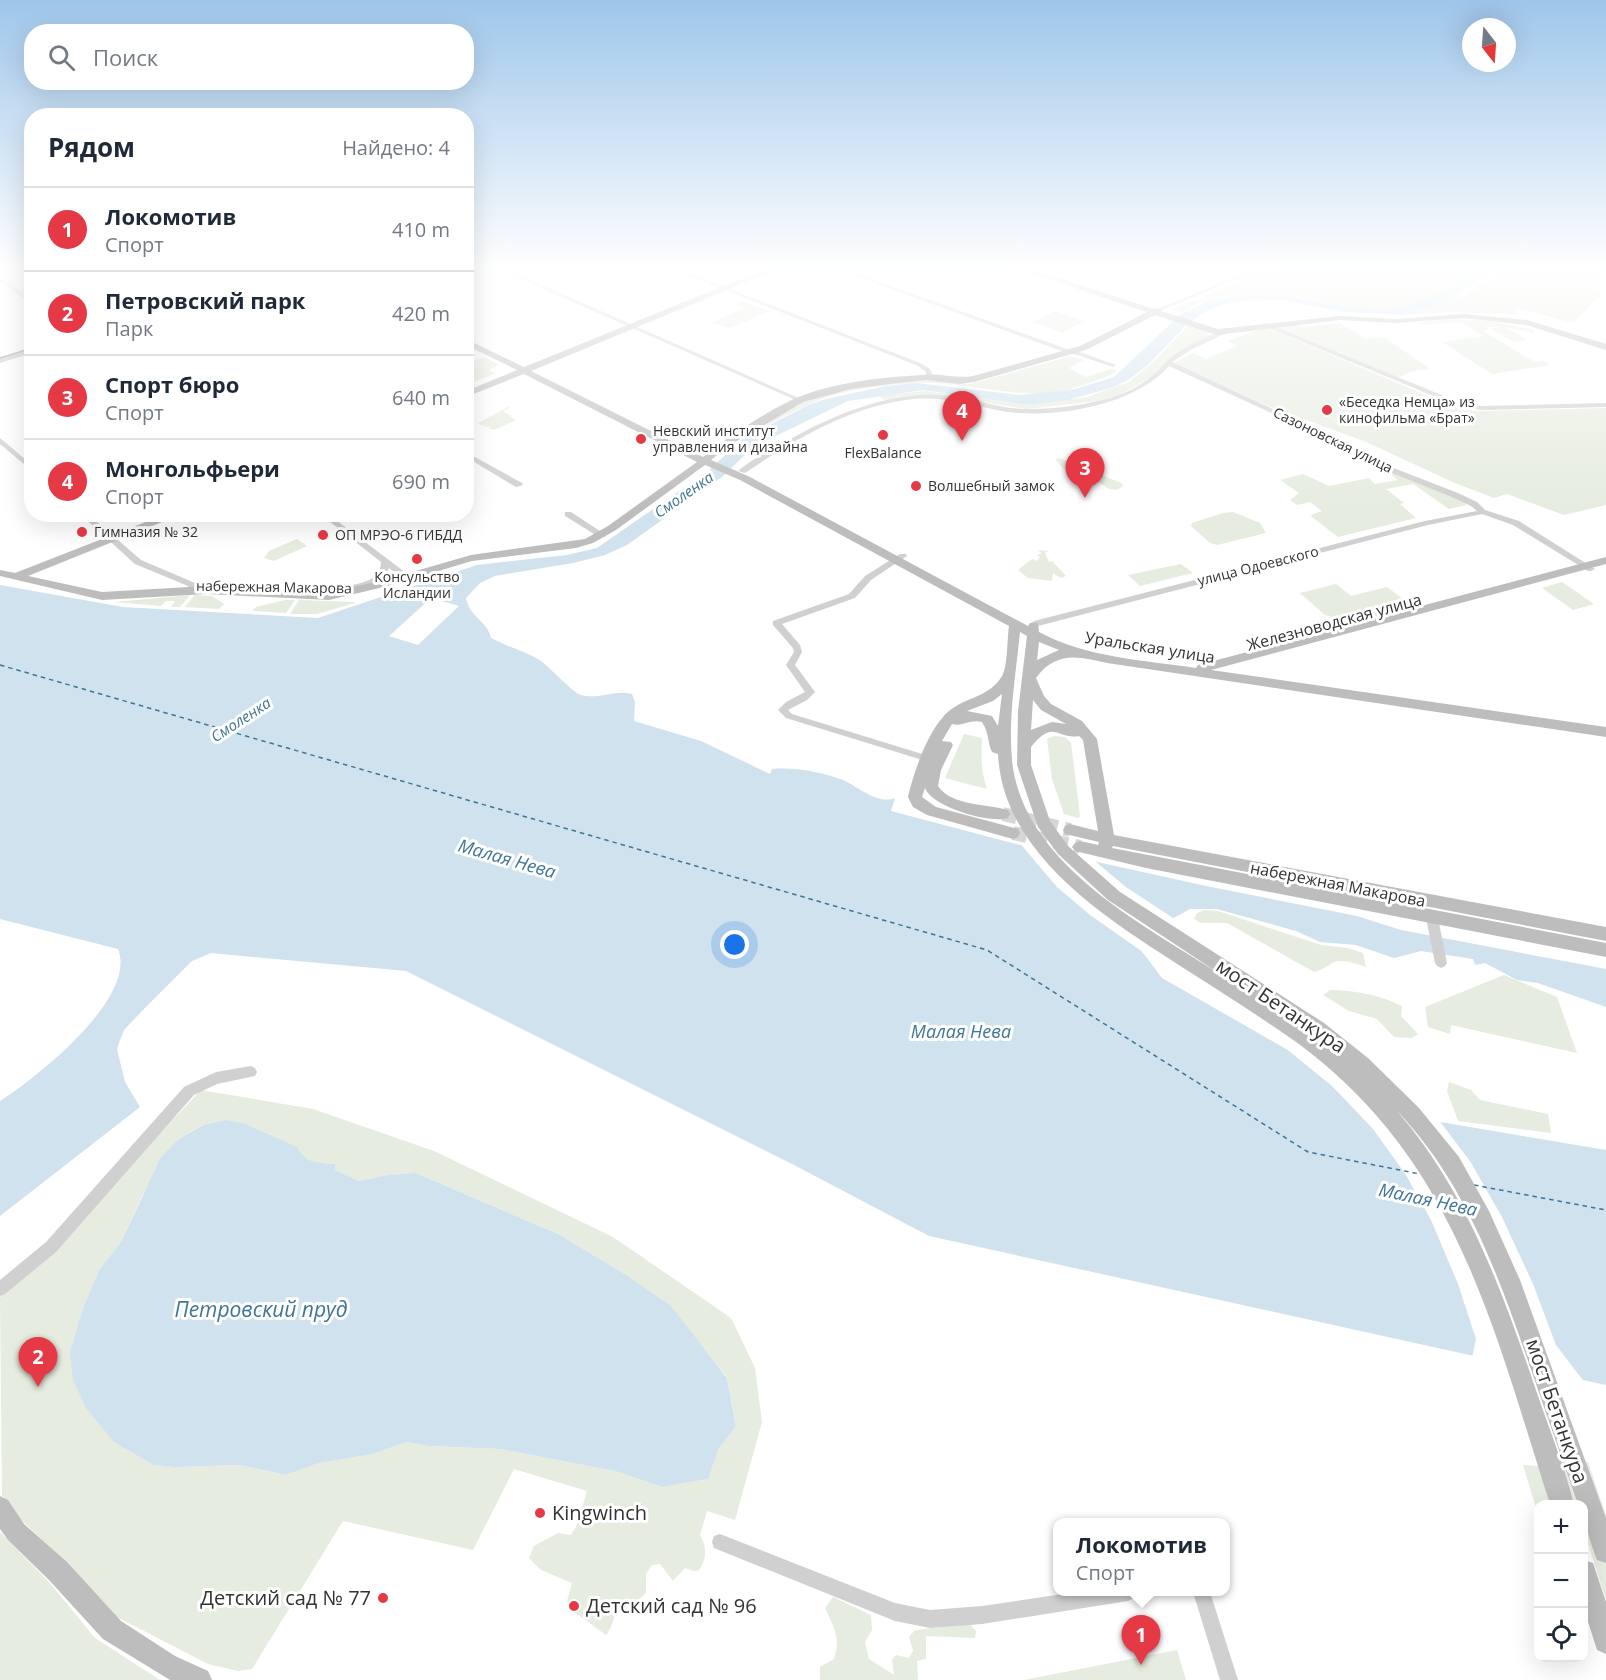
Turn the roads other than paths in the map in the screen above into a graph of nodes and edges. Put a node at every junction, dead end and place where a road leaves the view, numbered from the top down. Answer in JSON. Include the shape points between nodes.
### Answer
{"nodes":[{"id":1,"x":24,"y":348,"type":"edge"},
{"id":2,"x":482,"y":348,"type":"edge"},
{"id":3,"x":489,"y":348,"type":"edge"},
{"id":4,"x":575,"y":348,"type":"edge"},
{"id":5,"x":679,"y":348,"type":"edge"},
{"id":6,"x":877,"y":348,"type":"edge"},
{"id":7,"x":1059,"y":348,"type":"edge"},
{"id":8,"x":1082,"y":348,"type":"edge"},
{"id":9,"x":1195,"y":348,"type":"edge"},
{"id":10,"x":1323,"y":348,"type":"edge"},
{"id":11,"x":24,"y":352,"type":"edge"},
{"id":12,"x":1073,"y":352,"type":"junction"},
{"id":13,"x":0,"y":358,"type":"edge"},
{"id":14,"x":1168,"y":363,"type":"junction"},
{"id":15,"x":1113,"y":365,"type":"dead end"},
{"id":16,"x":525,"y":368,"type":"junction"},
{"id":17,"x":930,"y":377,"type":"junction"},
{"id":18,"x":474,"y":390,"type":"edge"},
{"id":19,"x":801,"y":400,"type":"junction"},
{"id":20,"x":1606,"y":405,"type":"edge"},
{"id":21,"x":0,"y":440,"type":"edge"},
{"id":22,"x":474,"y":459,"type":"edge"},
{"id":23,"x":711,"y":461,"type":"junction"},
{"id":24,"x":24,"y":462,"type":"edge"},
{"id":25,"x":734,"y":470,"type":"junction"},
{"id":26,"x":519,"y":485,"type":"dead end"},
{"id":27,"x":1482,"y":512,"type":"junction"},
{"id":28,"x":568,"y":514,"type":"dead end"},
{"id":29,"x":92,"y":522,"type":"edge"},
{"id":30,"x":145,"y":522,"type":"edge"},
{"id":31,"x":155,"y":522,"type":"edge"},
{"id":32,"x":333,"y":522,"type":"edge"},
{"id":33,"x":602,"y":534,"type":"junction"},
{"id":34,"x":110,"y":538,"type":"junction"},
{"id":35,"x":899,"y":559,"type":"junction"},
{"id":36,"x":385,"y":560,"type":"junction"},
{"id":37,"x":1606,"y":560,"type":"edge"},
{"id":38,"x":0,"y":564,"type":"edge"},
{"id":39,"x":1606,"y":565,"type":"edge"},
{"id":40,"x":1588,"y":567,"type":"junction"},
{"id":41,"x":23,"y":572,"type":"junction"},
{"id":42,"x":0,"y":573,"type":"edge"},
{"id":43,"x":407,"y":578,"type":"junction"},
{"id":44,"x":191,"y":588,"type":"junction"},
{"id":45,"x":364,"y":589,"type":"junction"},
{"id":46,"x":344,"y":590,"type":"junction"},
{"id":47,"x":1015,"y":625,"type":"junction"},
{"id":48,"x":1034,"y":629,"type":"junction"},
{"id":49,"x":1087,"y":655,"type":"junction"},
{"id":50,"x":1201,"y":670,"type":"junction"},
{"id":51,"x":1244,"y":670,"type":"junction"},
{"id":52,"x":1009,"y":674,"type":"junction"},
{"id":53,"x":1030,"y":677,"type":"junction"},
{"id":54,"x":1606,"y":729,"type":"edge"},
{"id":55,"x":929,"y":759,"type":"junction"},
{"id":56,"x":1018,"y":759,"type":"junction"},
{"id":57,"x":1003,"y":814,"type":"tunnel mouth"},
{"id":58,"x":1095,"y":819,"type":"junction"},
{"id":59,"x":1013,"y":833,"type":"tunnel mouth"},
{"id":60,"x":1102,"y":842,"type":"junction"},
{"id":61,"x":1080,"y":847,"type":"tunnel mouth"},
{"id":62,"x":1432,"y":918,"type":"junction"},
{"id":63,"x":1606,"y":934,"type":"edge"},
{"id":64,"x":1606,"y":950,"type":"edge"},
{"id":65,"x":1440,"y":959,"type":"dead end"},
{"id":66,"x":251,"y":1072,"type":"dead end"},
{"id":67,"x":0,"y":1289,"type":"edge"},
{"id":68,"x":1561,"y":1500,"type":"edge"},
{"id":69,"x":0,"y":1508,"type":"edge"},
{"id":70,"x":720,"y":1542,"type":"dead end"},
{"id":71,"x":1606,"y":1551,"type":"edge"},
{"id":72,"x":1588,"y":1585,"type":"edge"},
{"id":73,"x":1103,"y":1596,"type":"edge"},
{"id":74,"x":1203,"y":1596,"type":"edge"},
{"id":75,"x":1606,"y":1641,"type":"edge"},
{"id":76,"x":199,"y":1680,"type":"edge"},
{"id":77,"x":1229,"y":1680,"type":"edge"}],
"edges":[{"from":1,"to":13,"type":"main road"},
{"from":2,"to":16,"type":"main road"},
{"from":3,"to":16,"type":"main road"},
{"from":4,"to":16,"type":"main road"},
{"from":5,"to":19,"type":"street"},
{"from":6,"to":17,"type":"street","via":[[918,364],[928,370]]},
{"from":7,"to":12,"type":"street"},
{"from":8,"to":12,"type":"main road"},
{"from":9,"to":14,"type":"street"},
{"from":10,"to":20,"type":"street","via":[[1460,405]]},
{"from":11,"to":13,"type":"main road"},
{"from":12,"to":15,"type":"street"},
{"from":12,"to":17,"type":"main road","via":[[970,380]]},
{"from":14,"to":25,"type":"street","via":[[1132,391],[1081,406],[1018,410],[938,397],[877,403]]},
{"from":14,"to":27,"type":"street","name":"Сазоновская улица","via":[[1366,454],[1370,461],[1474,504]]},
{"from":16,"to":18,"type":"main road"},
{"from":16,"to":23,"type":"main road","name":"Уральская улица"},
{"from":17,"to":19,"type":"main road","via":[[850,386]]},
{"from":19,"to":23,"type":"main road","via":[[740,433]]},
{"from":21,"to":24,"type":"street"},
{"from":22,"to":26,"type":"street"},
{"from":23,"to":25,"type":"main road","name":"Уральская улица"},
{"from":23,"to":33,"type":"main road"},
{"from":25,"to":35,"type":"main road","name":"Уральская улица"},
{"from":27,"to":40,"type":"street","name":"Сазоновская улица","via":[[1516,523]]},
{"from":27,"to":48,"type":"street","name":"улица Одоевского","via":[[1418,525]]},
{"from":28,"to":33,"type":"street"},
{"from":29,"to":34,"type":"street"},
{"from":30,"to":34,"type":"main road"},
{"from":31,"to":34,"type":"main road"},
{"from":32,"to":36,"type":"street"},
{"from":33,"to":43,"type":"main road","via":[[576,545],[471,558]]},
{"from":34,"to":41,"type":"main road"},
{"from":34,"to":44,"type":"street","via":[[138,562]]},
{"from":35,"to":47,"type":"main road","name":"Уральская улица"},
{"from":35,"to":48,"type":"main road","name":"Уральская улица"},
{"from":35,"to":55,"type":"street","via":[[868,578],[852,596],[776,623],[797,647],[790,665],[810,692],[783,710],[789,716]]},
{"from":36,"to":43,"type":"street"},
{"from":36,"to":46,"type":"street","via":[[387,568],[379,578]]},
{"from":37,"to":40,"type":"main road","name":"Железноводская улица"},
{"from":38,"to":41,"type":"main road","name":"набережная Макарова"},
{"from":39,"to":40,"type":"main road","name":"Железноводская улица"},
{"from":40,"to":50,"type":"main road","name":"Железноводская улица"},
{"from":40,"to":51,"type":"main road","name":"Железноводская улица"},
{"from":41,"to":42,"type":"main road","name":"набережная Макарова"},
{"from":41,"to":44,"type":"main road","name":"набережная Макарова","via":[[102,596]]},
{"from":43,"to":45,"type":"main road"},
{"from":44,"to":45,"type":"main road","name":"набережная Макарова","via":[[328,596]]},
{"from":44,"to":46,"type":"main road","name":"набережная Макарова","via":[[218,584]]},
{"from":45,"to":46,"type":"main road","name":"набережная Макарова"},
{"from":47,"to":48,"type":"main road","name":"Уральская улица"},
{"from":47,"to":52,"type":"main road"},
{"from":48,"to":49,"type":"main road","name":"Уральская улица","via":[[1059,646]]},
{"from":48,"to":50,"type":"main road","name":"Уральская улица","via":[[1099,652]]},
{"from":48,"to":53,"type":"main road"},
{"from":49,"to":50,"type":"main road","name":"Уральская улица"},
{"from":49,"to":53,"type":"main road","via":[[1052,656],[1040,662]]},
{"from":50,"to":51,"type":"main road","name":"Уральская улица"},
{"from":50,"to":54,"type":"main road","name":"Уральская улица"},
{"from":51,"to":54,"type":"main road","name":"Уральская улица"},
{"from":52,"to":55,"type":"main road","via":[[992,697],[950,717]]},
{"from":52,"to":56,"type":"main road"},
{"from":53,"to":56,"type":"main road"},
{"from":53,"to":60,"type":"main road","via":[[1046,707],[1077,724],[1089,739]]},
{"from":55,"to":59,"type":"main road","via":[[915,797],[918,803]]},
{"from":56,"to":57,"type":"main road","via":[[997,754],[993,724],[981,716],[964,716],[953,727],[931,784],[934,794],[941,799]]},
{"from":56,"to":58,"type":"main road","via":[[1035,732],[1060,726],[1074,731],[1082,738]]},
{"from":56,"to":68,"type":"main road","name":"мост Бетанкура","via":[[1014,796],[1033,836],[1048,856],[1103,906],[1308,1041],[1352,1076],[1423,1161],[1460,1220],[1485,1278]]},
{"from":56,"to":71,"type":"main road","name":"мост Бетанкура","via":[[1043,823],[1083,870],[1152,922],[1318,1028],[1362,1064],[1412,1114],[1452,1164],[1510,1280]]},
{"from":58,"to":60,"type":"main road"},
{"from":58,"to":60,"type":"main road","name":"набережная Макарова","via":[[1089,826],[1070,830]]},
{"from":60,"to":61,"type":"main road","name":"набережная Макарова"},
{"from":60,"to":62,"type":"main road","name":"набережная Макарова"},
{"from":60,"to":63,"type":"main road","name":"набережная Макарова"},
{"from":62,"to":64,"type":"main road","name":"набережная Макарова"},
{"from":62,"to":65,"type":"street"},
{"from":66,"to":67,"type":"street","via":[[216,1078],[189,1091],[51,1247]]},
{"from":69,"to":76,"type":"main road","via":[[16,1532],[112,1630],[166,1665]]},
{"from":70,"to":73,"type":"street","via":[[895,1611],[930,1619]]},
{"from":72,"to":75,"type":"main road"},
{"from":74,"to":77,"type":"street"}]}
